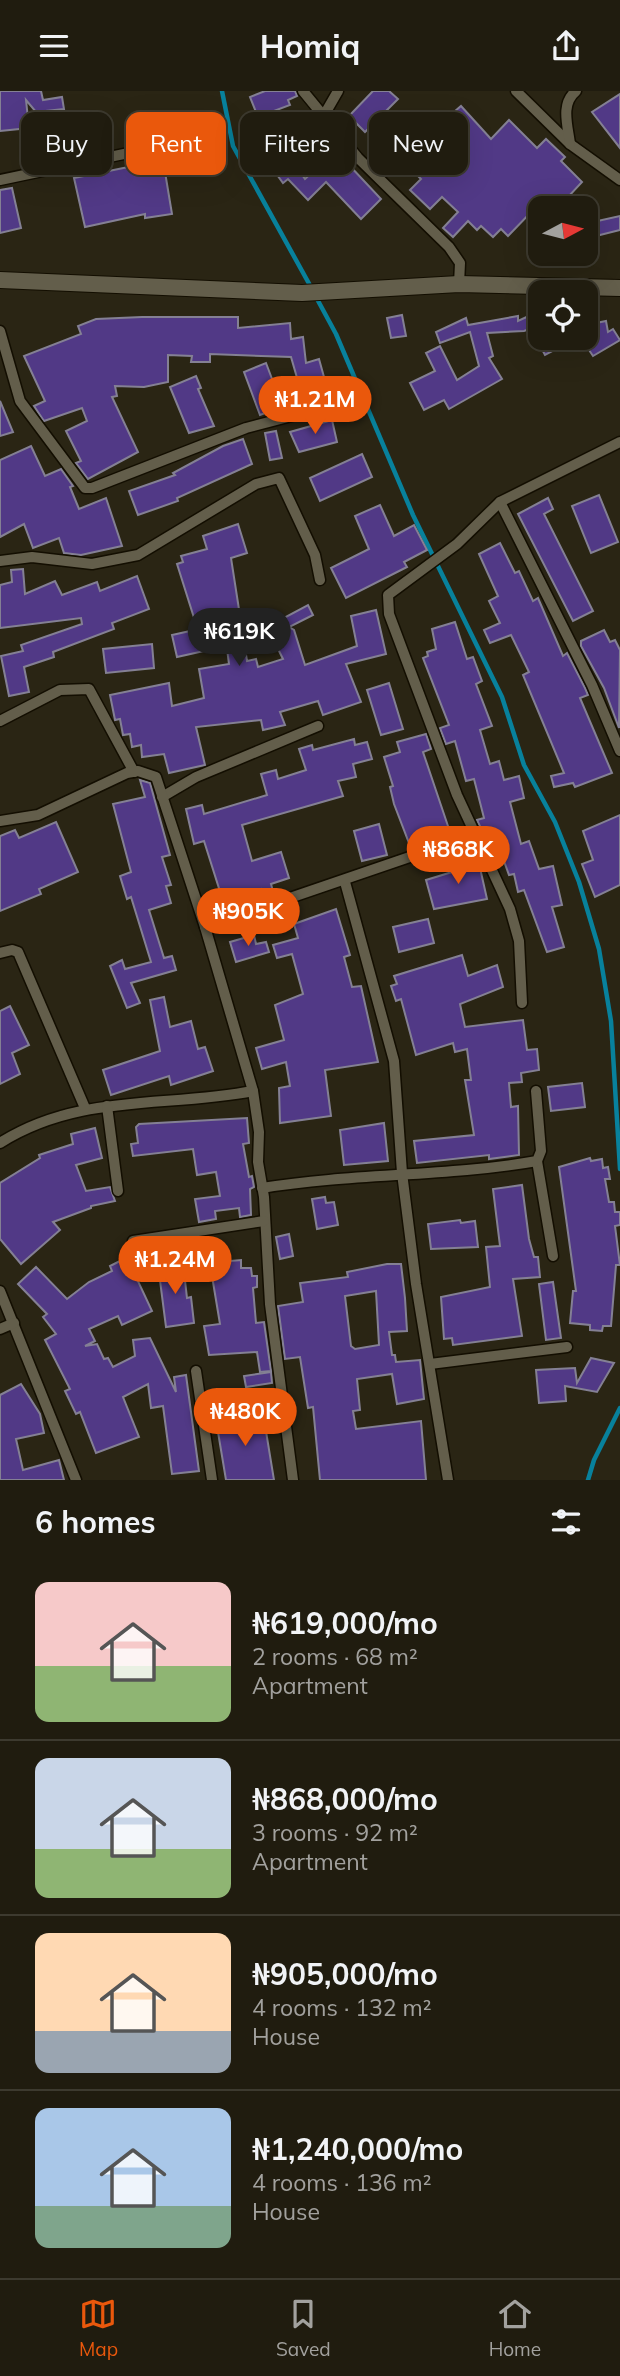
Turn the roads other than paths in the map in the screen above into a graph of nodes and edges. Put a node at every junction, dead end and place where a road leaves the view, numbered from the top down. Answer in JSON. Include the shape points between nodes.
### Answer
{"nodes":[{"id":1,"x":303,"y":91,"type":"edge"},
{"id":2,"x":338,"y":91,"type":"edge"},
{"id":3,"x":516,"y":91,"type":"edge"},
{"id":4,"x":576,"y":91,"type":"edge"},
{"id":5,"x":319,"y":112,"type":"edge"},
{"id":6,"x":326,"y":112,"type":"edge"},
{"id":7,"x":570,"y":143,"type":"junction"},
{"id":8,"x":126,"y":154,"type":"edge"},
{"id":9,"x":355,"y":154,"type":"edge"},
{"id":10,"x":0,"y":180,"type":"edge"},
{"id":11,"x":620,"y":180,"type":"edge"},
{"id":12,"x":0,"y":280,"type":"edge"},
{"id":13,"x":459,"y":285,"type":"junction"},
{"id":14,"x":620,"y":288,"type":"edge"},
{"id":15,"x":0,"y":331,"type":"edge"},
{"id":16,"x":330,"y":406,"type":"dead end"},
{"id":17,"x":620,"y":442,"type":"edge"},
{"id":18,"x":500,"y":502,"type":"junction"},
{"id":19,"x":0,"y":561,"type":"edge"},
{"id":20,"x":320,"y":580,"type":"dead end"},
{"id":21,"x":0,"y":721,"type":"edge"},
{"id":22,"x":318,"y":726,"type":"dead end"},
{"id":23,"x":620,"y":751,"type":"edge"},
{"id":24,"x":134,"y":772,"type":"junction"},
{"id":25,"x":162,"y":797,"type":"junction"},
{"id":26,"x":0,"y":821,"type":"edge"},
{"id":27,"x":474,"y":835,"type":"junction"},
{"id":28,"x":345,"y":882,"type":"junction"},
{"id":29,"x":205,"y":927,"type":"junction"},
{"id":30,"x":0,"y":953,"type":"edge"},
{"id":31,"x":522,"y":1003,"type":"dead end"},
{"id":32,"x":253,"y":1091,"type":"junction"},
{"id":33,"x":536,"y":1091,"type":"dead end"},
{"id":34,"x":107,"y":1106,"type":"junction"},
{"id":35,"x":85,"y":1108,"type":"junction"},
{"id":36,"x":0,"y":1143,"type":"edge"},
{"id":37,"x":537,"y":1161,"type":"junction"},
{"id":38,"x":402,"y":1173,"type":"junction"},
{"id":39,"x":262,"y":1188,"type":"junction"},
{"id":40,"x":118,"y":1191,"type":"dead end"},
{"id":41,"x":264,"y":1221,"type":"junction"},
{"id":42,"x":133,"y":1241,"type":"dead end"},
{"id":43,"x":553,"y":1256,"type":"dead end"},
{"id":44,"x":0,"y":1291,"type":"edge"},
{"id":45,"x":14,"y":1324,"type":"junction"},
{"id":46,"x":0,"y":1329,"type":"edge"},
{"id":47,"x":567,"y":1347,"type":"dead end"},
{"id":48,"x":430,"y":1364,"type":"junction"},
{"id":49,"x":196,"y":1371,"type":"dead end"},
{"id":50,"x":76,"y":1480,"type":"edge"},
{"id":51,"x":212,"y":1480,"type":"edge"},
{"id":52,"x":293,"y":1480,"type":"edge"},
{"id":53,"x":448,"y":1480,"type":"edge"}],
"edges":[{"from":1,"to":5,"type":"street"},
{"from":2,"to":6,"type":"street"},
{"from":3,"to":7,"type":"street"},
{"from":4,"to":7,"type":"street","via":[[566,112]]},
{"from":7,"to":11,"type":"street"},
{"from":8,"to":10,"type":"street"},
{"from":9,"to":13,"type":"street","via":[[449,247],[460,263]]},
{"from":12,"to":13,"type":"street","via":[[331,291]]},
{"from":13,"to":14,"type":"street"},
{"from":15,"to":16,"type":"street","via":[[20,401],[85,488],[246,428]]},
{"from":17,"to":18,"type":"street"},
{"from":18,"to":23,"type":"street"},
{"from":18,"to":27,"type":"street","via":[[457,544],[390,590],[389,614]]},
{"from":19,"to":20,"type":"street","via":[[32,557],[92,565],[138,555],[256,484],[279,478],[315,555]]},
{"from":21,"to":24,"type":"street","via":[[60,690],[89,689]]},
{"from":22,"to":25,"type":"street","via":[[197,777]]},
{"from":24,"to":25,"type":"street","via":[[156,777]]},
{"from":24,"to":26,"type":"street","via":[[38,815]]},
{"from":25,"to":29,"type":"street"},
{"from":27,"to":28,"type":"street"},
{"from":27,"to":31,"type":"street","via":[[489,859],[519,941]]},
{"from":28,"to":29,"type":"street"},
{"from":28,"to":38,"type":"street","via":[[392,1047]]},
{"from":29,"to":32,"type":"street"},
{"from":30,"to":35,"type":"street","via":[[18,952]]},
{"from":32,"to":34,"type":"street"},
{"from":32,"to":39,"type":"street"},
{"from":33,"to":37,"type":"street","via":[[541,1151]]},
{"from":34,"to":35,"type":"street"},
{"from":34,"to":40,"type":"street"},
{"from":35,"to":36,"type":"street","via":[[37,1123]]},
{"from":37,"to":38,"type":"street","via":[[478,1171]]},
{"from":37,"to":43,"type":"street"},
{"from":38,"to":39,"type":"street"},
{"from":38,"to":48,"type":"street"},
{"from":39,"to":41,"type":"street"},
{"from":41,"to":42,"type":"street"},
{"from":41,"to":52,"type":"street"},
{"from":44,"to":45,"type":"street"},
{"from":45,"to":46,"type":"street"},
{"from":45,"to":50,"type":"street"},
{"from":47,"to":48,"type":"street"},
{"from":48,"to":53,"type":"street"},
{"from":49,"to":51,"type":"street"}]}
